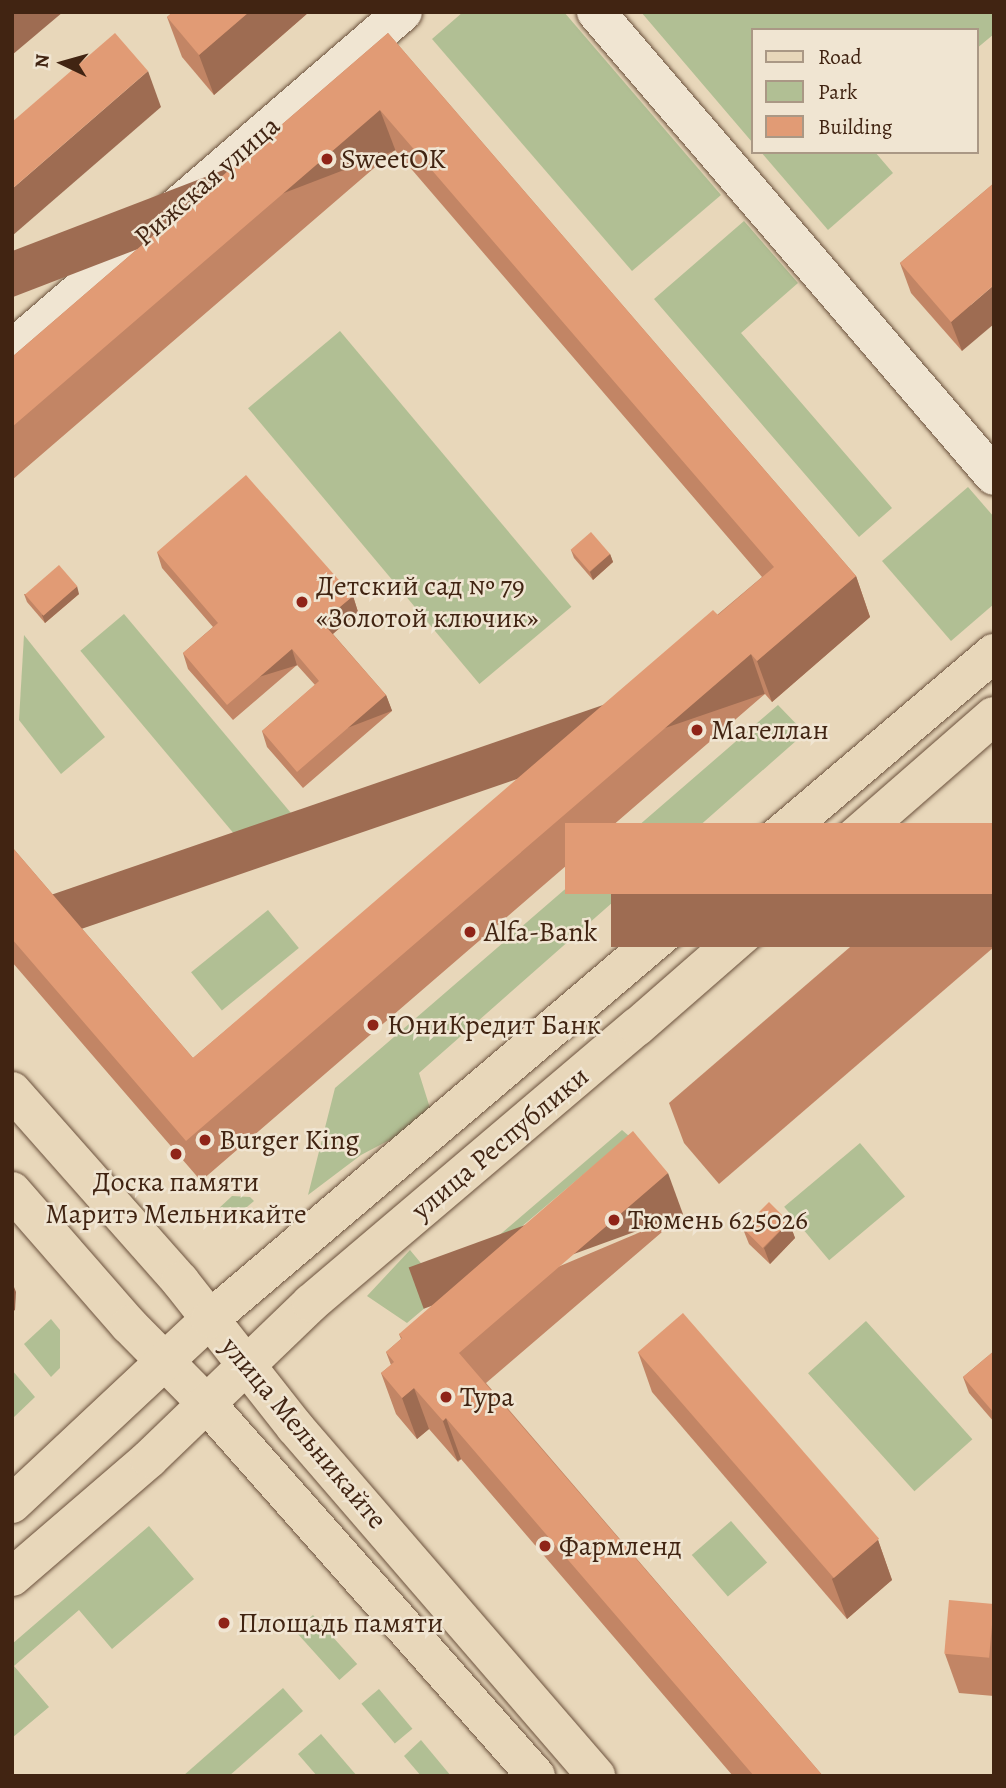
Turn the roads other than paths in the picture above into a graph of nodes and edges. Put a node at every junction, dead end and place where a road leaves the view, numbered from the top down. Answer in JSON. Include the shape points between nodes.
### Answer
{"nodes":[{"id":1,"x":402,"y":12,"type":"edge"},
{"id":2,"x":596,"y":12,"type":"edge"},
{"id":3,"x":12,"y":349,"type":"edge"},
{"id":4,"x":994,"y":476,"type":"edge"},
{"id":5,"x":994,"y":653,"type":"edge"},
{"id":6,"x":994,"y":716,"type":"edge"},
{"id":7,"x":12,"y":1091,"type":"edge"},
{"id":8,"x":12,"y":1191,"type":"edge"},
{"id":9,"x":210,"y":1319,"type":"junction"},
{"id":10,"x":165,"y":1363,"type":"junction"},
{"id":11,"x":246,"y":1366,"type":"junction"},
{"id":12,"x":206,"y":1403,"type":"junction"},
{"id":13,"x":12,"y":1504,"type":"edge"},
{"id":14,"x":12,"y":1577,"type":"edge"},
{"id":15,"x":536,"y":1776,"type":"edge"},
{"id":16,"x":596,"y":1776,"type":"edge"}],
"edges":[{"from":1,"to":3,"type":"street","name":"Рижская улица"},
{"from":2,"to":4,"type":"street"},
{"from":5,"to":9,"type":"main road","name":"улица Республики"},
{"from":6,"to":11,"type":"main road","name":"улица Республики","via":[[311,1303]]},
{"from":7,"to":9,"type":"main road","name":"улица Мельникайте"},
{"from":8,"to":10,"type":"main road","name":"улица Мельникайте"},
{"from":9,"to":10,"type":"main road","name":"улица Республики"},
{"from":9,"to":11,"type":"main road","name":"улица Мельникайте"},
{"from":10,"to":12,"type":"main road","name":"улица Мельникайте"},
{"from":10,"to":13,"type":"main road","name":"улица Республики"},
{"from":11,"to":12,"type":"main road","name":"улица Республики"},
{"from":11,"to":16,"type":"main road","name":"улица Мельникайте"},
{"from":12,"to":14,"type":"main road","name":"улица Республики","via":[[149,1459]]},
{"from":12,"to":15,"type":"main road","name":"улица Мельникайте"}]}
